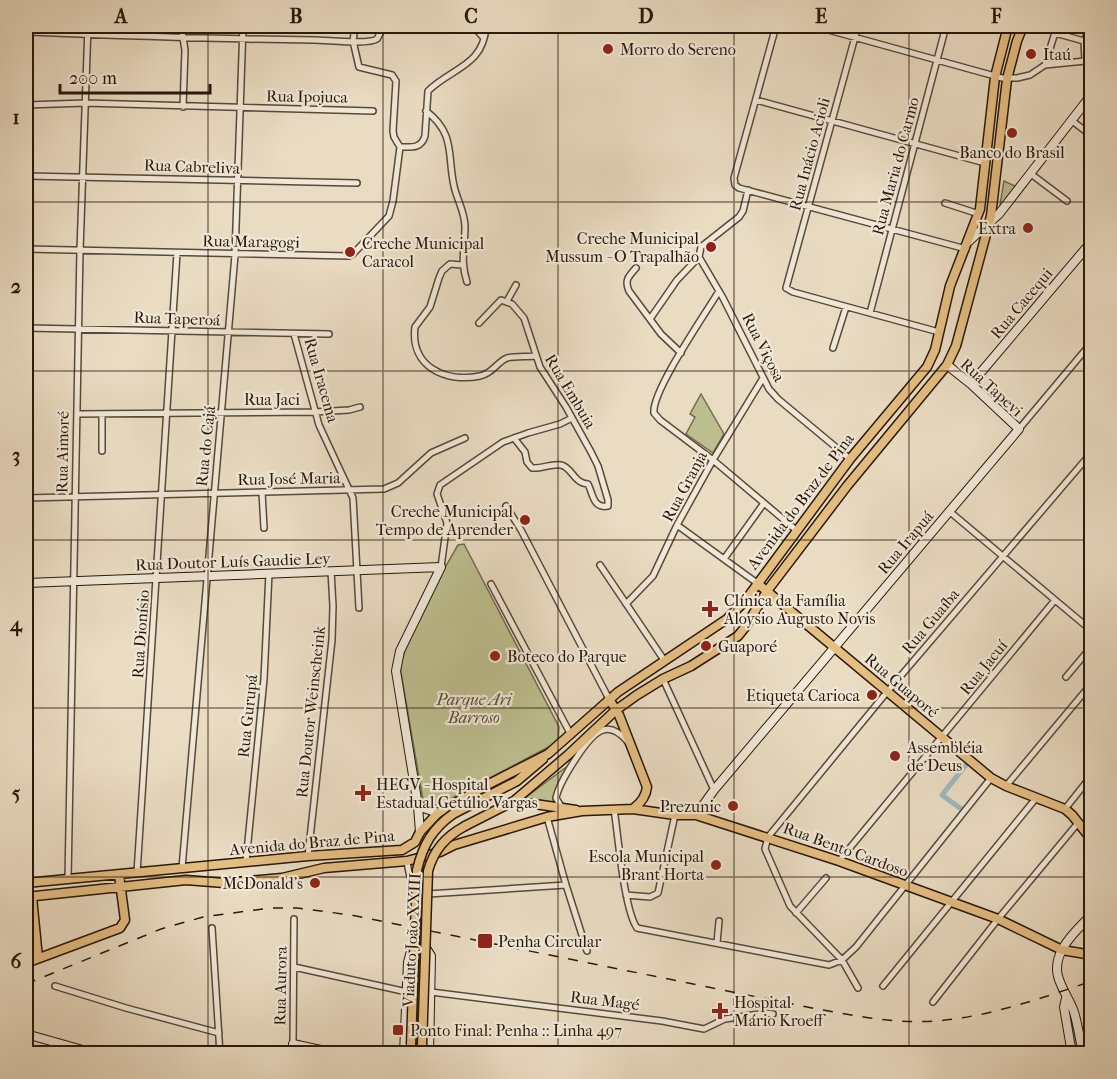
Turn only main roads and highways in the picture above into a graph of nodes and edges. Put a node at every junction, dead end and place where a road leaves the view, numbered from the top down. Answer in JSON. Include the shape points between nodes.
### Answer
{"nodes":[{"id":1,"x":1008,"y":26,"type":"edge"},
{"id":2,"x":1023,"y":26,"type":"edge"},
{"id":3,"x":757,"y":583,"type":"junction"},
{"id":4,"x":768,"y":591,"type":"junction"},
{"id":5,"x":609,"y":699,"type":"junction"},
{"id":6,"x":616,"y":710,"type":"junction"},
{"id":7,"x":548,"y":754,"type":"junction"},
{"id":8,"x":514,"y":801,"type":"junction"},
{"id":9,"x":633,"y":809,"type":"junction"},
{"id":10,"x":582,"y":811,"type":"junction"},
{"id":11,"x":435,"y":815,"type":"junction"},
{"id":12,"x":420,"y":832,"type":"junction"},
{"id":13,"x":1092,"y":840,"type":"edge"},
{"id":14,"x":435,"y":845,"type":"junction"},
{"id":15,"x":454,"y":845,"type":"junction"},
{"id":16,"x":119,"y":875,"type":"junction"},
{"id":17,"x":26,"y":883,"type":"edge"},
{"id":18,"x":120,"y":888,"type":"junction"},
{"id":19,"x":28,"y":897,"type":"edge"},
{"id":20,"x":1092,"y":955,"type":"edge"},
{"id":21,"x":38,"y":958,"type":"junction"},
{"id":22,"x":26,"y":963,"type":"edge"},
{"id":23,"x":411,"y":1049,"type":"edge"},
{"id":24,"x":422,"y":1050,"type":"edge"}],
"edges":[{"from":1,"to":3,"type":"main road","name":"Avenida do Braz de Pina","via":[[995,77],[979,214],[950,286],[932,358]]},
{"from":2,"to":4,"type":"main road","name":"Avenida do Braz de Pina","via":[[1008,78],[994,199],[956,346],[947,365],[847,486]]},
{"from":3,"to":4,"type":"main road","name":"Rua Guaporé"},
{"from":3,"to":5,"type":"main road","name":"Avenida do Braz de Pina","via":[[727,619]]},
{"from":4,"to":6,"type":"main road","name":"Avenida do Braz de Pina","via":[[738,636]]},
{"from":4,"to":13,"type":"main road","name":"Rua Guaporé","via":[[991,778],[1065,809]]},
{"from":5,"to":6,"type":"main road"},
{"from":5,"to":7,"type":"main road","name":"Avenida do Braz de Pina"},
{"from":6,"to":8,"type":"main road","name":"Avenida do Braz de Pina"},
{"from":6,"to":9,"type":"main road","via":[[647,787],[642,802]]},
{"from":7,"to":11,"type":"main road","name":"Avenida do Braz de Pina"},
{"from":7,"to":23,"type":"main road","bridge":true,"via":[[517,781],[453,814],[435,828],[422,850],[417,870]]},
{"from":8,"to":10,"type":"main road"},
{"from":8,"to":24,"type":"main road","name":"Viaduto João XXIII","bridge":true,"via":[[447,837],[437,849],[428,872]]},
{"from":9,"to":10,"type":"main road","name":"Rua Bento Cardoso"},
{"from":9,"to":20,"type":"main road","name":"Rua Bento Cardoso","via":[[696,816],[768,837],[998,919],[1062,950]]},
{"from":10,"to":15,"type":"main road","name":"Avenida do Braz de Pina","via":[[547,817]]},
{"from":11,"to":12,"type":"main road","name":"Avenida do Braz de Pina"},
{"from":11,"to":14,"type":"main road","via":[[431,837]]},
{"from":12,"to":14,"type":"main road"},
{"from":12,"to":16,"type":"main road","name":"Avenida do Braz de Pina","via":[[412,845],[402,850]]},
{"from":14,"to":15,"type":"main road"},
{"from":15,"to":18,"type":"main road","name":"Avenida do Braz de Pina","via":[[407,861],[324,868],[282,878],[224,883],[186,880]]},
{"from":16,"to":17,"type":"main road","name":"Avenida do Braz de Pina"},
{"from":16,"to":18,"type":"main road"},
{"from":18,"to":19,"type":"main road","name":"Avenida do Braz de Pina"},
{"from":18,"to":21,"type":"main road","via":[[125,920],[120,928]]},
{"from":19,"to":21,"type":"main road"},
{"from":21,"to":22,"type":"main road"}]}
